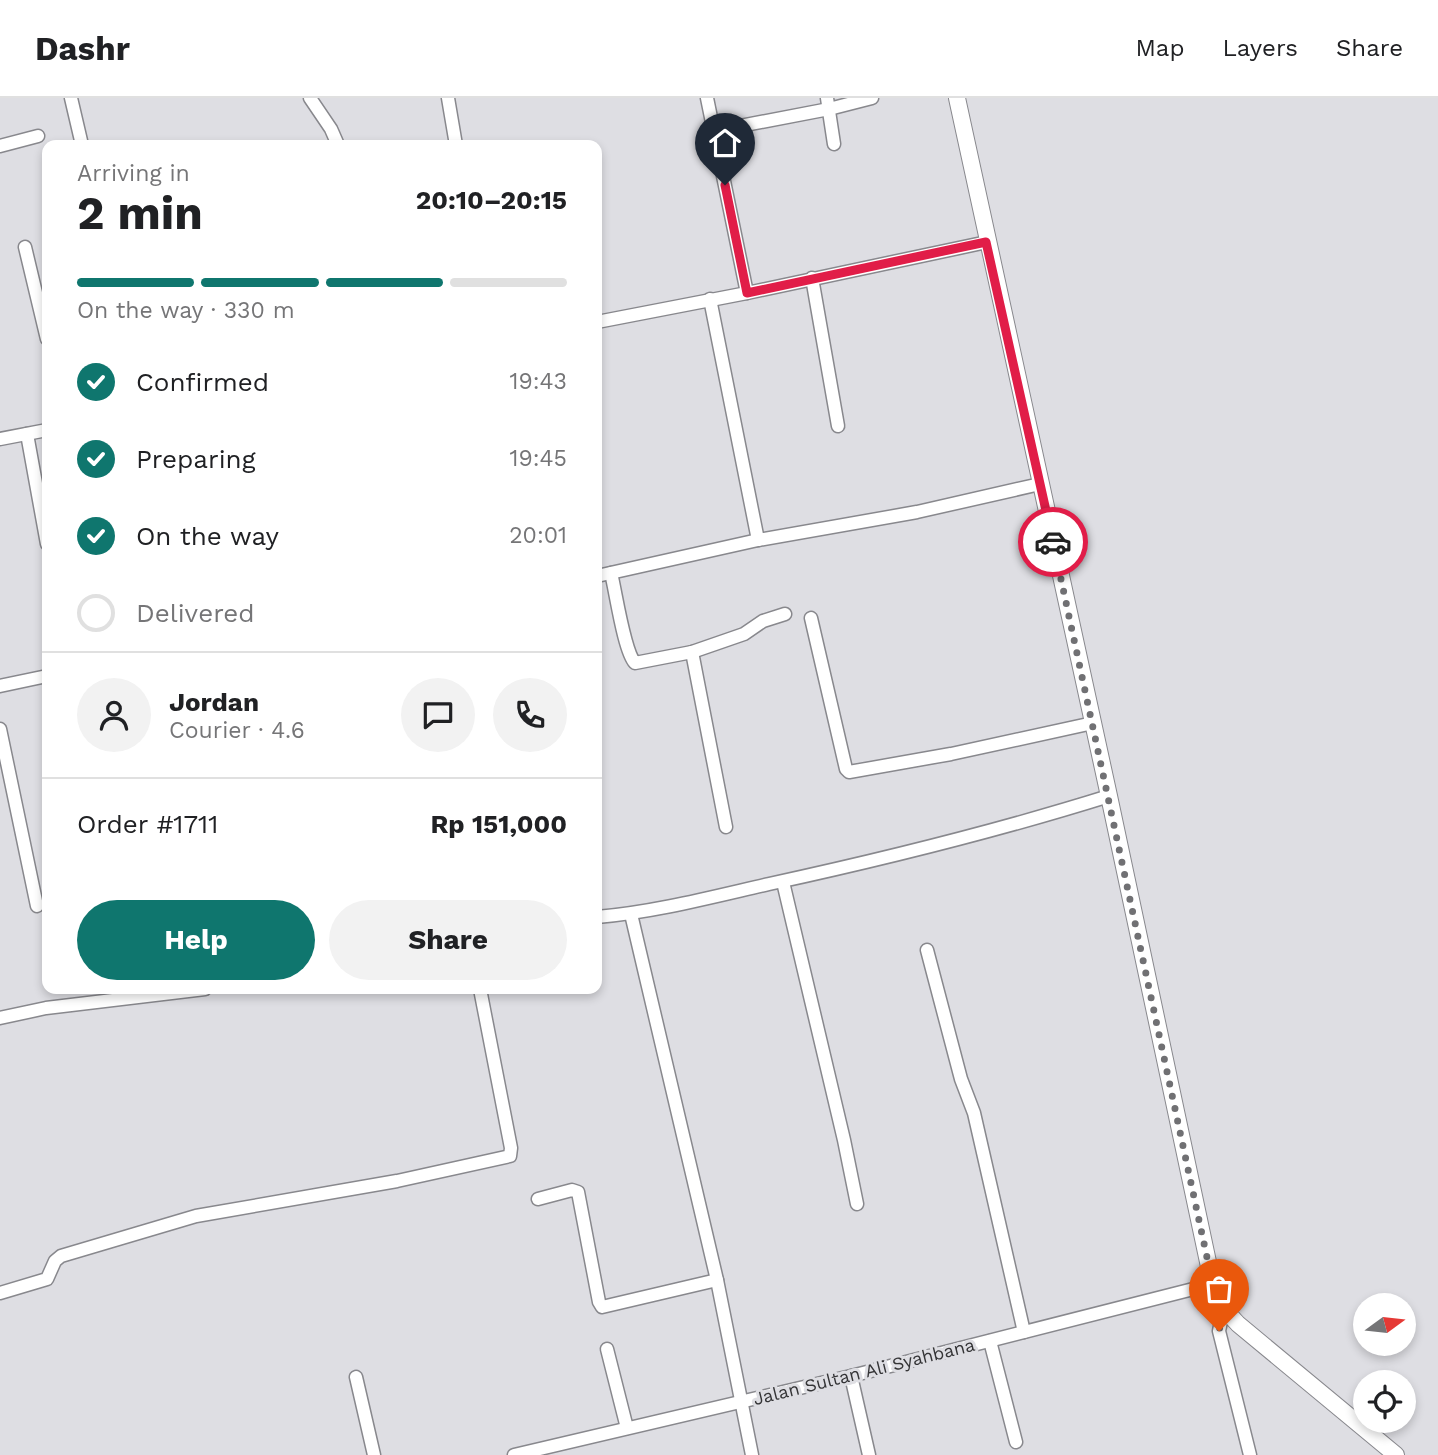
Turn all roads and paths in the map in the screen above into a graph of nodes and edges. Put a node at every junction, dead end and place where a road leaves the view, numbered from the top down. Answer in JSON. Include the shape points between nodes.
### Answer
{"nodes":[{"id":1,"x":71,"y":98,"type":"edge"},
{"id":2,"x":310,"y":98,"type":"edge"},
{"id":3,"x":448,"y":98,"type":"edge"},
{"id":4,"x":707,"y":98,"type":"edge"},
{"id":5,"x":872,"y":98,"type":"edge"},
{"id":6,"x":957,"y":98,"type":"edge"},
{"id":7,"x":828,"y":103,"type":"edge"},
{"id":8,"x":714,"y":131,"type":"junction"},
{"id":9,"x":38,"y":136,"type":"dead end"},
{"id":10,"x":81,"y":140,"type":"edge"},
{"id":11,"x":336,"y":140,"type":"edge"},
{"id":12,"x":455,"y":140,"type":"edge"},
{"id":13,"x":834,"y":144,"type":"dead end"},
{"id":14,"x":0,"y":146,"type":"edge"},
{"id":15,"x":986,"y":242,"type":"junction"},
{"id":16,"x":25,"y":247,"type":"dead end"},
{"id":17,"x":812,"y":278,"type":"junction"},
{"id":18,"x":747,"y":293,"type":"junction"},
{"id":19,"x":710,"y":299,"type":"junction"},
{"id":20,"x":42,"y":318,"type":"edge"},
{"id":21,"x":602,"y":321,"type":"edge"},
{"id":22,"x":838,"y":426,"type":"dead end"},
{"id":23,"x":42,"y":431,"type":"edge"},
{"id":24,"x":26,"y":434,"type":"junction"},
{"id":25,"x":0,"y":439,"type":"edge"},
{"id":26,"x":1040,"y":484,"type":"junction"},
{"id":27,"x":42,"y":518,"type":"edge"},
{"id":28,"x":758,"y":540,"type":"junction"},
{"id":29,"x":611,"y":573,"type":"junction"},
{"id":30,"x":602,"y":575,"type":"edge"},
{"id":31,"x":785,"y":614,"type":"dead end"},
{"id":32,"x":811,"y":618,"type":"dead end"},
{"id":33,"x":692,"y":652,"type":"junction"},
{"id":34,"x":42,"y":677,"type":"edge"},
{"id":35,"x":0,"y":686,"type":"edge"},
{"id":36,"x":1093,"y":723,"type":"junction"},
{"id":37,"x":0,"y":729,"type":"edge"},
{"id":38,"x":1109,"y":796,"type":"junction"},
{"id":39,"x":726,"y":827,"type":"dead end"},
{"id":40,"x":783,"y":881,"type":"junction"},
{"id":41,"x":37,"y":906,"type":"dead end"},
{"id":42,"x":631,"y":914,"type":"junction"},
{"id":43,"x":602,"y":917,"type":"edge"},
{"id":44,"x":927,"y":950,"type":"dead end"},
{"id":45,"x":140,"y":994,"type":"edge"},
{"id":46,"x":481,"y":994,"type":"edge"},
{"id":47,"x":0,"y":1017,"type":"edge"},
{"id":48,"x":538,"y":1199,"type":"dead end"},
{"id":49,"x":857,"y":1204,"type":"dead end"},
{"id":50,"x":717,"y":1280,"type":"junction"},
{"id":51,"x":1213,"y":1284,"type":"junction"},
{"id":52,"x":0,"y":1293,"type":"edge"},
{"id":53,"x":1224,"y":1307,"type":"junction"},
{"id":54,"x":1024,"y":1332,"type":"junction"},
{"id":55,"x":990,"y":1341,"type":"junction"},
{"id":56,"x":607,"y":1349,"type":"dead end"},
{"id":57,"x":851,"y":1376,"type":"junction"},
{"id":58,"x":356,"y":1377,"type":"dead end"},
{"id":59,"x":741,"y":1402,"type":"junction"},
{"id":60,"x":627,"y":1428,"type":"junction"},
{"id":61,"x":1016,"y":1442,"type":"dead end"},
{"id":62,"x":373,"y":1455,"type":"edge"},
{"id":63,"x":514,"y":1455,"type":"edge"},
{"id":64,"x":752,"y":1455,"type":"edge"},
{"id":65,"x":869,"y":1455,"type":"edge"},
{"id":66,"x":1250,"y":1455,"type":"edge"},
{"id":67,"x":1396,"y":1455,"type":"edge"}],
"edges":[{"from":1,"to":10,"type":"street"},
{"from":2,"to":11,"type":"street"},
{"from":3,"to":12,"type":"street"},
{"from":4,"to":8,"type":"street"},
{"from":5,"to":7,"type":"street"},
{"from":6,"to":15,"type":"street"},
{"from":7,"to":8,"type":"street"},
{"from":7,"to":13,"type":"street"},
{"from":8,"to":18,"type":"street"},
{"from":9,"to":14,"type":"street"},
{"from":15,"to":17,"type":"street"},
{"from":15,"to":26,"type":"street"},
{"from":16,"to":20,"type":"street"},
{"from":17,"to":18,"type":"street"},
{"from":17,"to":22,"type":"street"},
{"from":18,"to":19,"type":"street"},
{"from":19,"to":21,"type":"street"},
{"from":19,"to":28,"type":"street"},
{"from":23,"to":24,"type":"street"},
{"from":24,"to":25,"type":"street"},
{"from":24,"to":27,"type":"street"},
{"from":26,"to":28,"type":"street","via":[[917,512]]},
{"from":26,"to":36,"type":"street"},
{"from":28,"to":29,"type":"street"},
{"from":29,"to":30,"type":"street"},
{"from":29,"to":33,"type":"street","via":[[633,662]]},
{"from":31,"to":33,"type":"street"},
{"from":32,"to":36,"type":"street","via":[[849,772]]},
{"from":33,"to":39,"type":"street"},
{"from":34,"to":35,"type":"street"},
{"from":36,"to":38,"type":"street"},
{"from":37,"to":41,"type":"street"},
{"from":38,"to":40,"type":"street","via":[[1007,828]]},
{"from":38,"to":51,"type":"street"},
{"from":40,"to":42,"type":"street"},
{"from":40,"to":49,"type":"street"},
{"from":42,"to":43,"type":"street"},
{"from":42,"to":50,"type":"street"},
{"from":44,"to":54,"type":"street","via":[[974,1113]]},
{"from":45,"to":47,"type":"street"},
{"from":46,"to":52,"type":"street","via":[[510,1156],[196,1216],[61,1256],[47,1279]]},
{"from":48,"to":50,"type":"street","via":[[578,1192],[602,1307]]},
{"from":50,"to":59,"type":"street"},
{"from":51,"to":53,"type":"street"},
{"from":51,"to":54,"type":"street","name":"Jalan Sultan Ali Syahbana"},
{"from":53,"to":66,"type":"street","via":[[1219,1331]]},
{"from":53,"to":67,"type":"street","via":[[1250,1334]]},
{"from":54,"to":55,"type":"street","name":"Jalan Sultan Ali Syahbana"},
{"from":55,"to":57,"type":"street","name":"Jalan Sultan Ali Syahbana"},
{"from":55,"to":61,"type":"street"},
{"from":56,"to":60,"type":"street"},
{"from":57,"to":59,"type":"street","name":"Jalan Sultan Ali Syahbana"},
{"from":57,"to":65,"type":"street"},
{"from":58,"to":62,"type":"street"},
{"from":59,"to":60,"type":"street","name":"Jalan Sultan Ali Syahbana"},
{"from":59,"to":64,"type":"street"},
{"from":60,"to":63,"type":"street","name":"Jalan Sultan Ali Syahbana"}]}
